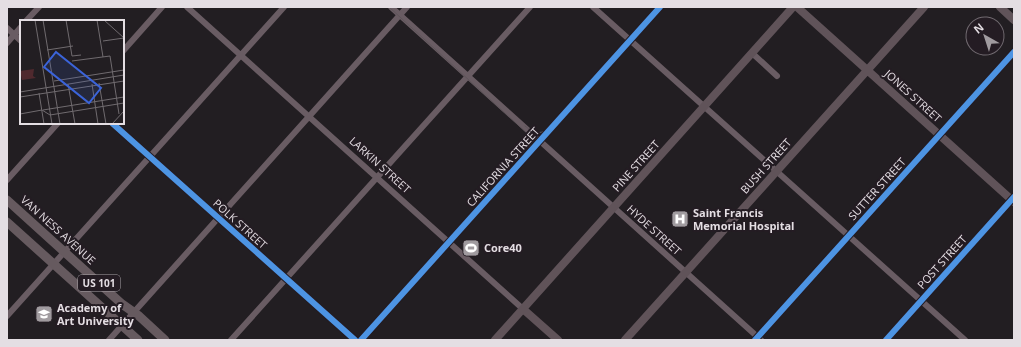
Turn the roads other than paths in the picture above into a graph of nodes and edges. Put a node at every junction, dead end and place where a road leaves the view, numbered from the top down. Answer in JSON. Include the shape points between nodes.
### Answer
{"nodes":[{"id":1,"x":39,"y":7,"type":"edge"},
{"id":2,"x":162,"y":7,"type":"edge"},
{"id":3,"x":187,"y":7,"type":"edge"},
{"id":4,"x":284,"y":7,"type":"edge"},
{"id":5,"x":391,"y":7,"type":"edge"},
{"id":6,"x":407,"y":7,"type":"edge"},
{"id":7,"x":530,"y":7,"type":"edge"},
{"id":8,"x":593,"y":7,"type":"edge"},
{"id":9,"x":660,"y":7,"type":"edge"},
{"id":10,"x":794,"y":7,"type":"edge"},
{"id":11,"x":797,"y":7,"type":"edge"},
{"id":12,"x":924,"y":7,"type":"edge"},
{"id":13,"x":1000,"y":7,"type":"edge"},
{"id":14,"x":400,"y":15,"type":"junction"},
{"id":15,"x":27,"y":20,"type":"edge"},
{"id":16,"x":1014,"y":20,"type":"edge"},
{"id":17,"x":7,"y":28,"type":"edge"},
{"id":18,"x":20,"y":28,"type":"edge"},
{"id":19,"x":14,"y":35,"type":"junction"},
{"id":20,"x":20,"y":40,"type":"edge"},
{"id":21,"x":631,"y":40,"type":"junction"},
{"id":22,"x":7,"y":43,"type":"edge"},
{"id":23,"x":124,"y":50,"type":"edge"},
{"id":24,"x":1014,"y":52,"type":"edge"},
{"id":25,"x":752,"y":54,"type":"junction"},
{"id":26,"x":241,"y":56,"type":"junction"},
{"id":27,"x":867,"y":70,"type":"junction"},
{"id":28,"x":777,"y":76,"type":"dead end"},
{"id":29,"x":468,"y":77,"type":"junction"},
{"id":30,"x":704,"y":106,"type":"junction"},
{"id":31,"x":309,"y":117,"type":"junction"},
{"id":32,"x":57,"y":124,"type":"edge"},
{"id":33,"x":113,"y":124,"type":"edge"},
{"id":34,"x":939,"y":135,"type":"junction"},
{"id":35,"x":540,"y":141,"type":"junction"},
{"id":36,"x":150,"y":157,"type":"junction"},
{"id":37,"x":776,"y":171,"type":"junction"},
{"id":38,"x":377,"y":178,"type":"junction"},
{"id":39,"x":7,"y":180,"type":"edge"},
{"id":40,"x":7,"y":200,"type":"edge"},
{"id":41,"x":1013,"y":200,"type":"edge"},
{"id":42,"x":614,"y":208,"type":"junction"},
{"id":43,"x":218,"y":218,"type":"junction"},
{"id":44,"x":7,"y":222,"type":"edge"},
{"id":45,"x":848,"y":236,"type":"junction"},
{"id":46,"x":449,"y":242,"type":"junction"},
{"id":47,"x":65,"y":252,"type":"junction"},
{"id":48,"x":54,"y":264,"type":"junction"},
{"id":49,"x":686,"y":272,"type":"junction"},
{"id":50,"x":286,"y":279,"type":"junction"},
{"id":51,"x":921,"y":301,"type":"junction"},
{"id":52,"x":523,"y":309,"type":"junction"},
{"id":53,"x":134,"y":312,"type":"junction"},
{"id":54,"x":7,"y":316,"type":"edge"},
{"id":55,"x":122,"y":325,"type":"junction"},
{"id":56,"x":758,"y":339,"type":"edge"},
{"id":57,"x":109,"y":340,"type":"edge"},
{"id":58,"x":138,"y":340,"type":"edge"},
{"id":59,"x":165,"y":340,"type":"edge"},
{"id":60,"x":231,"y":340,"type":"edge"},
{"id":61,"x":354,"y":340,"type":"edge"},
{"id":62,"x":361,"y":340,"type":"edge"},
{"id":63,"x":495,"y":340,"type":"edge"},
{"id":64,"x":558,"y":340,"type":"edge"},
{"id":65,"x":625,"y":340,"type":"edge"},
{"id":66,"x":886,"y":340,"type":"edge"},
{"id":67,"x":964,"y":340,"type":"edge"}],
"edges":[{"from":1,"to":15,"type":"street"},
{"from":2,"to":23,"type":"street"},
{"from":3,"to":26,"type":"street","name":"LARKIN STREET"},
{"from":4,"to":26,"type":"street"},
{"from":5,"to":14,"type":"street","name":"HYDE STREET"},
{"from":6,"to":14,"type":"street"},
{"from":7,"to":29,"type":"street"},
{"from":8,"to":21,"type":"street"},
{"from":9,"to":21,"type":"street","name":"CALIFORNIA STREET"},
{"from":10,"to":25,"type":"main road","name":"PINE STREET"},
{"from":11,"to":27,"type":"main road","name":"JONES STREET"},
{"from":12,"to":27,"type":"main road","name":"BUSH STREET"},
{"from":13,"to":16,"type":"main road"},
{"from":14,"to":29,"type":"street","name":"HYDE STREET"},
{"from":14,"to":31,"type":"street"},
{"from":17,"to":19,"type":"street"},
{"from":18,"to":19,"type":"street"},
{"from":19,"to":20,"type":"street"},
{"from":19,"to":22,"type":"street"},
{"from":21,"to":30,"type":"street"},
{"from":21,"to":35,"type":"street","name":"CALIFORNIA STREET"},
{"from":24,"to":34,"type":"street","name":"SUTTER STREET"},
{"from":25,"to":28,"type":"street"},
{"from":25,"to":30,"type":"main road","name":"PINE STREET"},
{"from":26,"to":31,"type":"street","name":"LARKIN STREET"},
{"from":26,"to":36,"type":"street"},
{"from":27,"to":34,"type":"main road","name":"JONES STREET"},
{"from":27,"to":37,"type":"main road","name":"BUSH STREET"},
{"from":29,"to":35,"type":"street","name":"HYDE STREET"},
{"from":29,"to":38,"type":"street"},
{"from":30,"to":37,"type":"street"},
{"from":30,"to":42,"type":"main road","name":"PINE STREET"},
{"from":31,"to":38,"type":"street","name":"LARKIN STREET"},
{"from":31,"to":43,"type":"street"},
{"from":32,"to":39,"type":"street"},
{"from":33,"to":36,"type":"street","name":"POLK STREET"},
{"from":34,"to":41,"type":"main road","name":"JONES STREET"},
{"from":34,"to":45,"type":"street","name":"SUTTER STREET"},
{"from":35,"to":42,"type":"street","name":"HYDE STREET"},
{"from":35,"to":46,"type":"street","name":"CALIFORNIA STREET"},
{"from":36,"to":43,"type":"street","name":"POLK STREET"},
{"from":36,"to":47,"type":"street"},
{"from":37,"to":45,"type":"street"},
{"from":37,"to":49,"type":"main road","name":"BUSH STREET"},
{"from":38,"to":46,"type":"street","name":"LARKIN STREET"},
{"from":38,"to":50,"type":"street"},
{"from":40,"to":47,"type":"highway","name":"VAN NESS AVENUE","number":"US 101"},
{"from":41,"to":51,"type":"street","name":"POST STREET"},
{"from":42,"to":49,"type":"street","name":"HYDE STREET"},
{"from":42,"to":52,"type":"main road","name":"PINE STREET"},
{"from":43,"to":50,"type":"street","name":"POLK STREET"},
{"from":43,"to":53,"type":"street"},
{"from":44,"to":48,"type":"highway","number":"US 101"},
{"from":45,"to":51,"type":"street"},
{"from":45,"to":56,"type":"street","name":"SUTTER STREET"},
{"from":46,"to":52,"type":"street","name":"LARKIN STREET"},
{"from":46,"to":62,"type":"street","name":"CALIFORNIA STREET"},
{"from":47,"to":48,"type":"street"},
{"from":47,"to":53,"type":"highway","name":"VAN NESS AVENUE","number":"US 101"},
{"from":48,"to":54,"type":"street"},
{"from":48,"to":55,"type":"highway","number":"US 101"},
{"from":49,"to":56,"type":"street","name":"HYDE STREET"},
{"from":49,"to":65,"type":"main road","name":"BUSH STREET"},
{"from":50,"to":60,"type":"street"},
{"from":50,"to":61,"type":"street","name":"POLK STREET"},
{"from":51,"to":66,"type":"street","name":"POST STREET"},
{"from":51,"to":67,"type":"street"},
{"from":52,"to":63,"type":"main road","name":"PINE STREET"},
{"from":52,"to":64,"type":"main road","name":"LARKIN STREET"},
{"from":53,"to":55,"type":"street"},
{"from":53,"to":59,"type":"highway","name":"VAN NESS AVENUE","number":"US 101"},
{"from":55,"to":57,"type":"street"},
{"from":55,"to":58,"type":"highway","number":"US 101"}]}
